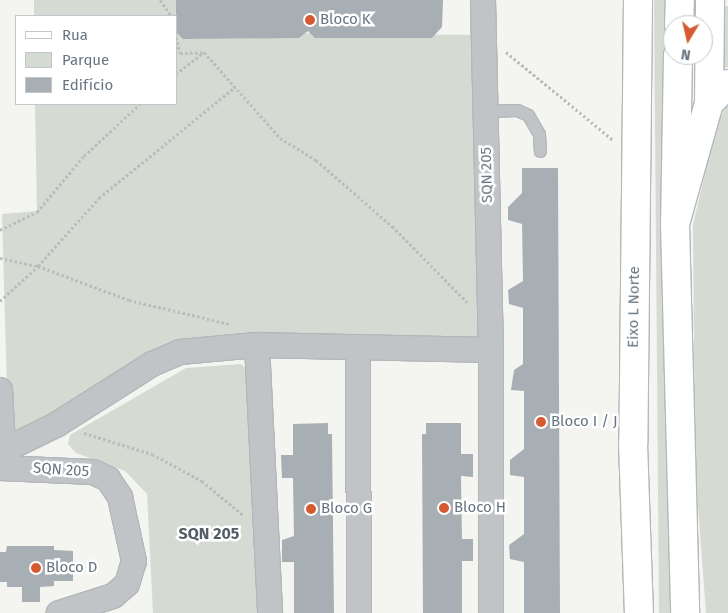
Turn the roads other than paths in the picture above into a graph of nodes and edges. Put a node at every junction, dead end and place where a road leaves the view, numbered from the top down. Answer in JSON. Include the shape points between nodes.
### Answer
{"nodes":[{"id":1,"x":483,"y":0,"type":"edge"},
{"id":2,"x":638,"y":0,"type":"edge"},
{"id":3,"x":680,"y":0,"type":"edge"},
{"id":4,"x":710,"y":0,"type":"edge"},
{"id":5,"x":679,"y":15,"type":"edge"},
{"id":6,"x":678,"y":65,"type":"edge"},
{"id":7,"x":728,"y":84,"type":"edge"},
{"id":8,"x":709,"y":103,"type":"junction"},
{"id":9,"x":485,"y":111,"type":"junction"},
{"id":10,"x":540,"y":151,"type":"dead end"},
{"id":11,"x":675,"y":224,"type":"junction"},
{"id":12,"x":257,"y":345,"type":"junction"},
{"id":13,"x":358,"y":347,"type":"junction"},
{"id":14,"x":491,"y":350,"type":"junction"},
{"id":15,"x":0,"y":390,"type":"edge"},
{"id":16,"x":2,"y":462,"type":"edge"},
{"id":17,"x":59,"y":613,"type":"edge"},
{"id":18,"x":270,"y":613,"type":"edge"},
{"id":19,"x":359,"y":613,"type":"edge"},
{"id":20,"x":491,"y":613,"type":"edge"},
{"id":21,"x":639,"y":613,"type":"edge"},
{"id":22,"x":685,"y":613,"type":"edge"}],
"edges":[{"from":1,"to":9,"type":"street","name":"SQN 205"},
{"from":2,"to":21,"type":"main road","name":"Eixo L Norte","via":[[633,443]]},
{"from":3,"to":5,"type":"main road"},
{"from":4,"to":8,"type":"main road"},
{"from":6,"to":11,"type":"main road"},
{"from":7,"to":8,"type":"main road"},
{"from":8,"to":11,"type":"main road"},
{"from":9,"to":10,"type":"lane","via":[[517,110],[528,115],[539,134]]},
{"from":9,"to":14,"type":"street","name":"SQN 205"},
{"from":11,"to":22,"type":"main road"},
{"from":12,"to":13,"type":"street","name":"SQN 205"},
{"from":12,"to":16,"type":"street","name":"SQN 205","via":[[180,352],[152,364]]},
{"from":12,"to":18,"type":"street"},
{"from":13,"to":14,"type":"street","name":"SQN 205"},
{"from":13,"to":19,"type":"street"},
{"from":14,"to":20,"type":"street","name":"SQN 205"},
{"from":15,"to":16,"type":"street"},
{"from":16,"to":17,"type":"street","name":"SQN 205","via":[[103,475],[113,484],[124,508],[134,561],[127,584],[112,596]]}]}
